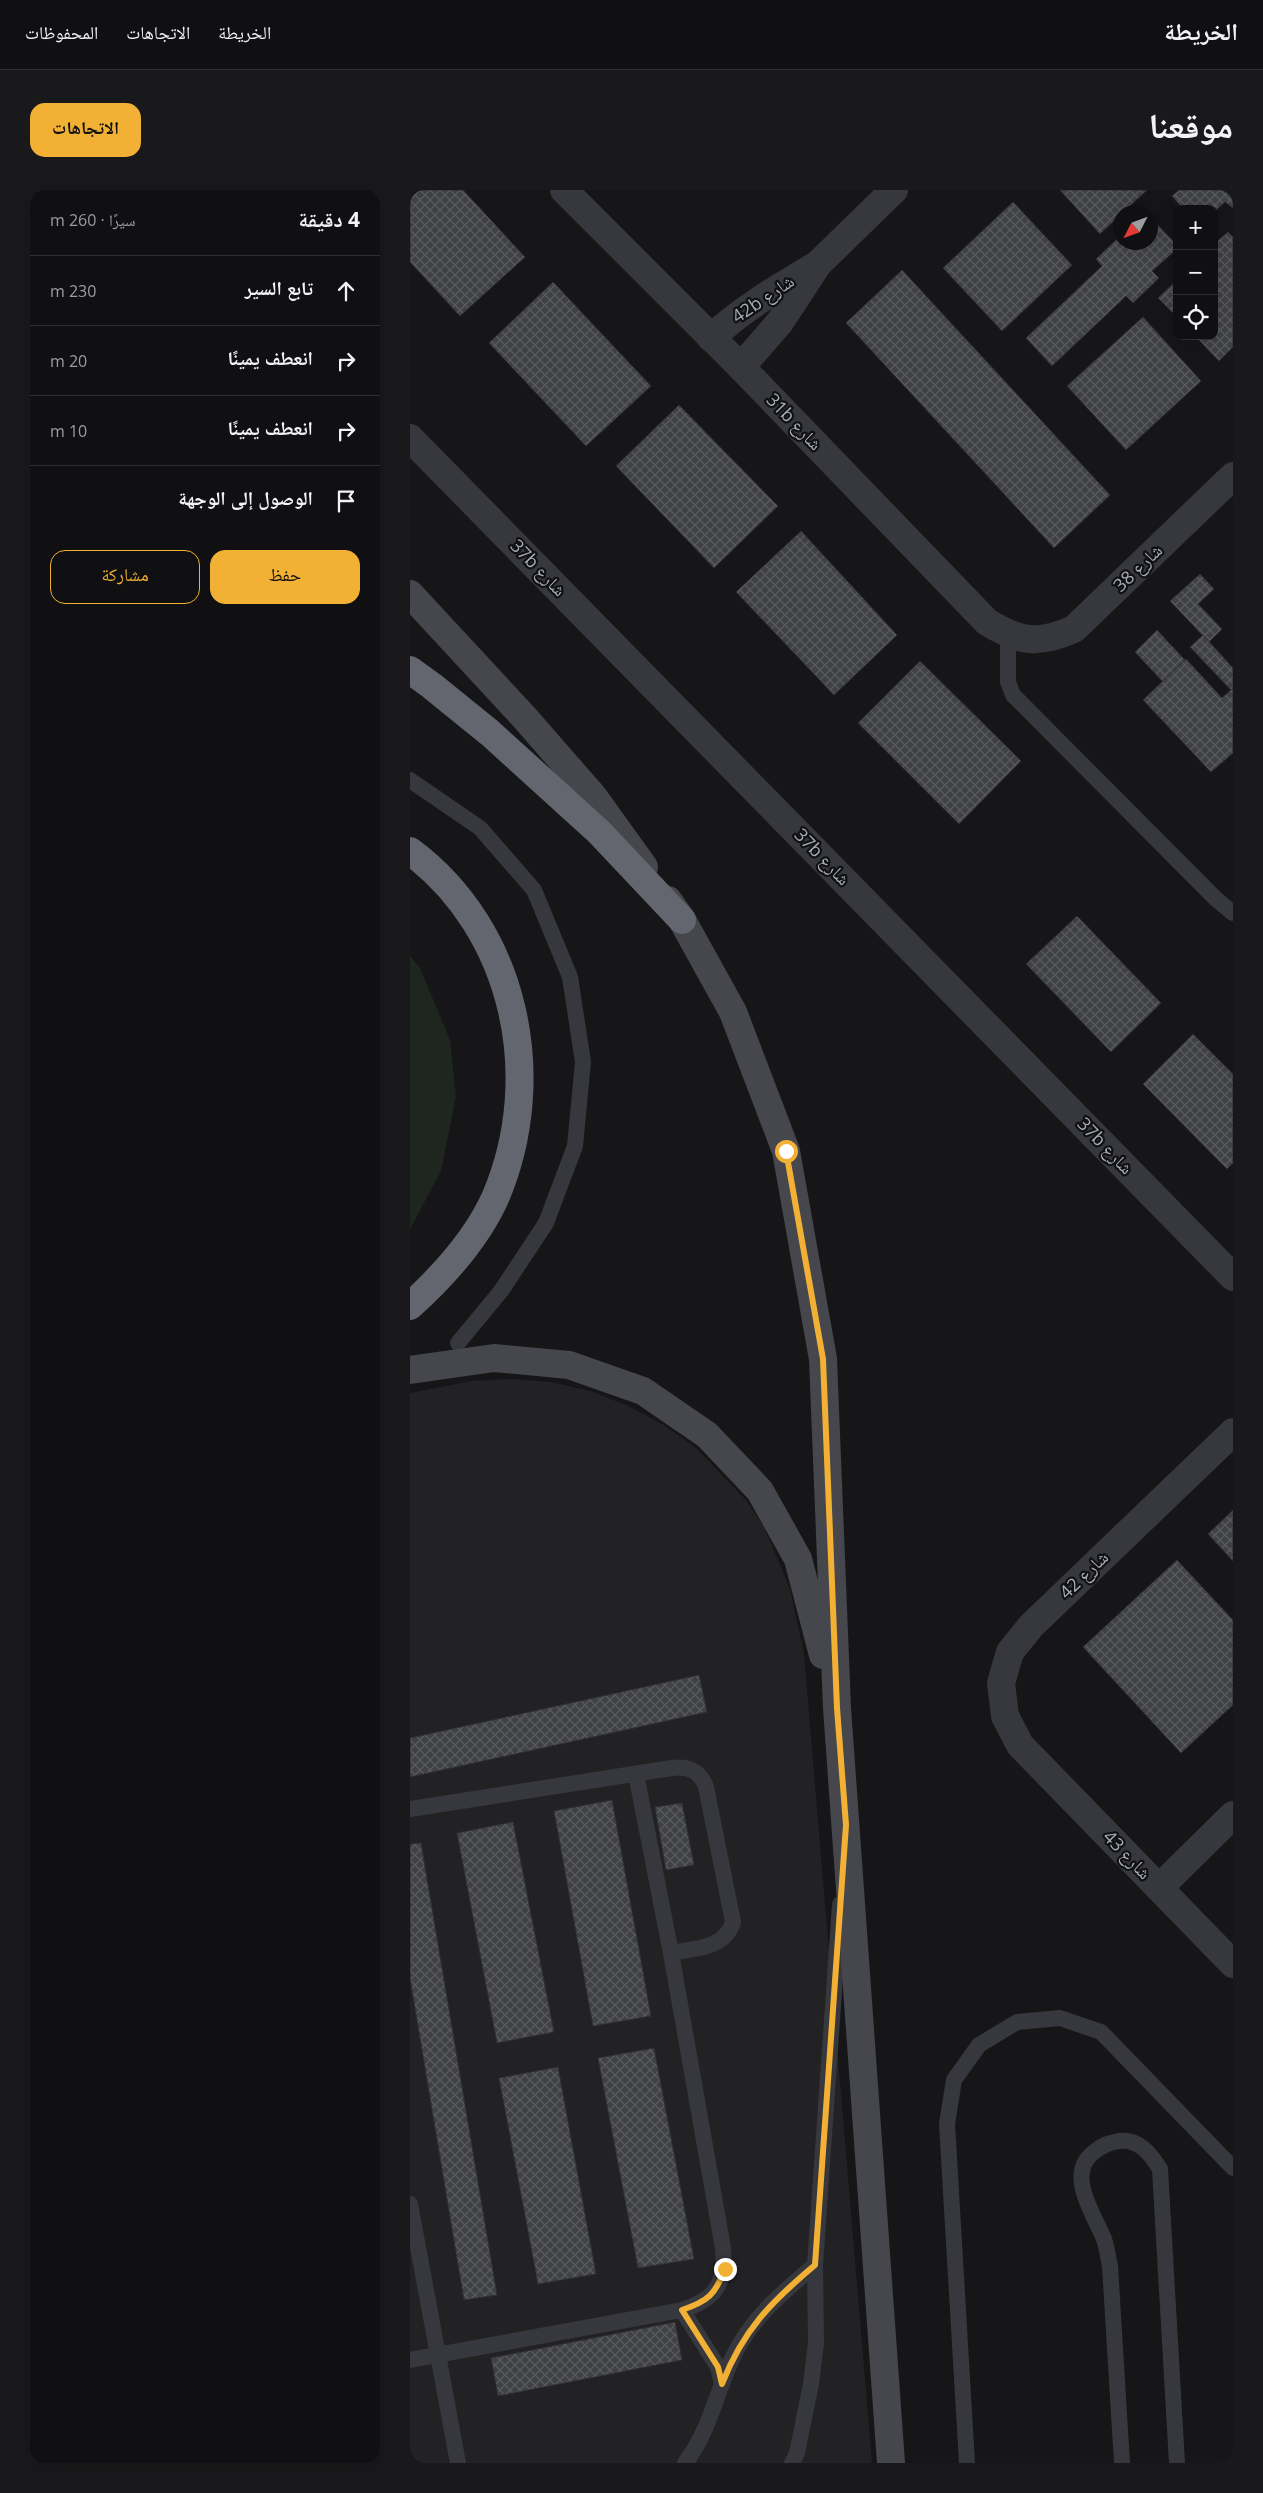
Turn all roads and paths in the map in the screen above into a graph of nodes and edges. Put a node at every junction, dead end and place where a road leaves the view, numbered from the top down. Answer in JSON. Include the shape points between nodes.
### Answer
{"nodes":[{"id":1,"x":564,"y":190,"type":"edge"},
{"id":2,"x":894,"y":190,"type":"edge"},
{"id":3,"x":818,"y":264,"type":"junction"},
{"id":4,"x":712,"y":338,"type":"junction"},
{"id":5,"x":741,"y":367,"type":"junction"},
{"id":6,"x":410,"y":438,"type":"edge"},
{"id":7,"x":1233,"y":476,"type":"edge"},
{"id":8,"x":410,"y":594,"type":"edge"},
{"id":9,"x":1020,"y":638,"type":"junction"},
{"id":10,"x":410,"y":670,"type":"edge"},
{"id":11,"x":410,"y":780,"type":"edge"},
{"id":12,"x":415,"y":855,"type":"edge"},
{"id":13,"x":1233,"y":912,"type":"edge"},
{"id":14,"x":682,"y":920,"type":"junction"},
{"id":15,"x":1233,"y":1277,"type":"edge"},
{"id":16,"x":410,"y":1306,"type":"edge"},
{"id":17,"x":458,"y":1343,"type":"dead end"},
{"id":18,"x":410,"y":1370,"type":"edge"},
{"id":19,"x":1233,"y":1432,"type":"edge"},
{"id":20,"x":837,"y":1708,"type":"junction"},
{"id":21,"x":1020,"y":1745,"type":"joint"},
{"id":22,"x":636,"y":1774,"type":"junction"},
{"id":23,"x":410,"y":1809,"type":"edge"},
{"id":24,"x":1233,"y":1815,"type":"edge"},
{"id":25,"x":846,"y":1825,"type":"junction"},
{"id":26,"x":1159,"y":1888,"type":"junction"},
{"id":27,"x":671,"y":1953,"type":"junction"},
{"id":28,"x":1233,"y":1964,"type":"edge"},
{"id":29,"x":1233,"y":2168,"type":"edge"},
{"id":30,"x":410,"y":2204,"type":"edge"},
{"id":31,"x":815,"y":2265,"type":"junction"},
{"id":32,"x":682,"y":2310,"type":"junction"},
{"id":33,"x":438,"y":2355,"type":"junction"},
{"id":34,"x":410,"y":2360,"type":"edge"},
{"id":35,"x":722,"y":2384,"type":"junction"},
{"id":36,"x":459,"y":2461,"type":"edge"},
{"id":37,"x":685,"y":2463,"type":"edge"},
{"id":38,"x":792,"y":2463,"type":"edge"},
{"id":39,"x":891,"y":2463,"type":"edge"},
{"id":40,"x":967,"y":2463,"type":"edge"},
{"id":41,"x":1122,"y":2463,"type":"edge"},
{"id":42,"x":1178,"y":2463,"type":"edge"}],
"edges":[{"from":1,"to":4,"type":"street","name":"31b شارع"},
{"from":2,"to":3,"type":"street","name":"42b شارع"},
{"from":3,"to":4,"type":"street","name":"42b شارع","via":[[759,299]]},
{"from":3,"to":5,"type":"street","name":"42b شارع","via":[[780,322]]},
{"from":4,"to":5,"type":"street","name":"31b شارع"},
{"from":5,"to":9,"type":"street","name":"31b شارع","via":[[987,622]]},
{"from":6,"to":15,"type":"street","name":"37b شارع"},
{"from":7,"to":9,"type":"street","name":"شارع 38","via":[[1074,629],[1054,638]]},
{"from":8,"to":14,"type":"main road","via":[[524,716],[593,796]]},
{"from":9,"to":13,"type":"lane","via":[[1008,682],[1013,695],[1216,899]]},
{"from":10,"to":14,"type":"highway","via":[[490,733],[599,832]]},
{"from":11,"to":17,"type":"lane","via":[[480,828],[534,890],[570,977],[583,1062],[574,1146],[546,1223],[501,1291]]},
{"from":12,"to":16,"type":"highway","via":[[465,906],[496,959],[515,1017],[521,1078],[515,1139],[495,1197],[468,1243],[434,1285]]},
{"from":14,"to":20,"type":"main road","via":[[733,1012],[786,1151],[823,1359]]},
{"from":18,"to":20,"type":"main road","via":[[494,1358],[569,1365],[643,1391],[707,1435],[760,1491],[798,1559]]},
{"from":19,"to":21,"type":"street","name":"شارع 42","via":[[1031,1626],[1010,1652],[1001,1683],[1004,1716]]},
{"from":20,"to":25,"type":"main road"},
{"from":21,"to":26,"type":"street","name":"شارع 43"},
{"from":22,"to":23,"type":"lane"},
{"from":22,"to":27,"type":"lane"},
{"from":22,"to":27,"type":"lane","via":[[682,1767],[702,1777],[731,1911],[730,1933],[722,1941]]},
{"from":24,"to":26,"type":"street"},
{"from":25,"to":31,"type":"lane"},
{"from":25,"to":39,"type":"main road"},
{"from":26,"to":28,"type":"street","name":"شارع 43"},
{"from":27,"to":32,"type":"lane","via":[[724,2248],[725,2269],[717,2288],[702,2303]]},
{"from":29,"to":40,"type":"lane","via":[[1101,2032],[1060,2018],[1017,2022],[979,2044],[954,2080],[947,2124]]},
{"from":30,"to":33,"type":"lane"},
{"from":31,"to":35,"type":"lane","via":[[779,2296],[752,2326],[732,2358]]},
{"from":31,"to":38,"type":"lane","via":[[816,2343],[797,2453]]},
{"from":32,"to":33,"type":"lane"},
{"from":32,"to":35,"type":"lane","via":[[718,2367]]},
{"from":33,"to":34,"type":"lane"},
{"from":33,"to":36,"type":"lane"},
{"from":35,"to":37,"type":"lane","via":[[705,2430]]},
{"from":41,"to":42,"type":"lane","via":[[1110,2266],[1105,2242],[1085,2199],[1080,2177],[1088,2156],[1106,2143],[1128,2140],[1148,2150],[1160,2169]]}]}
